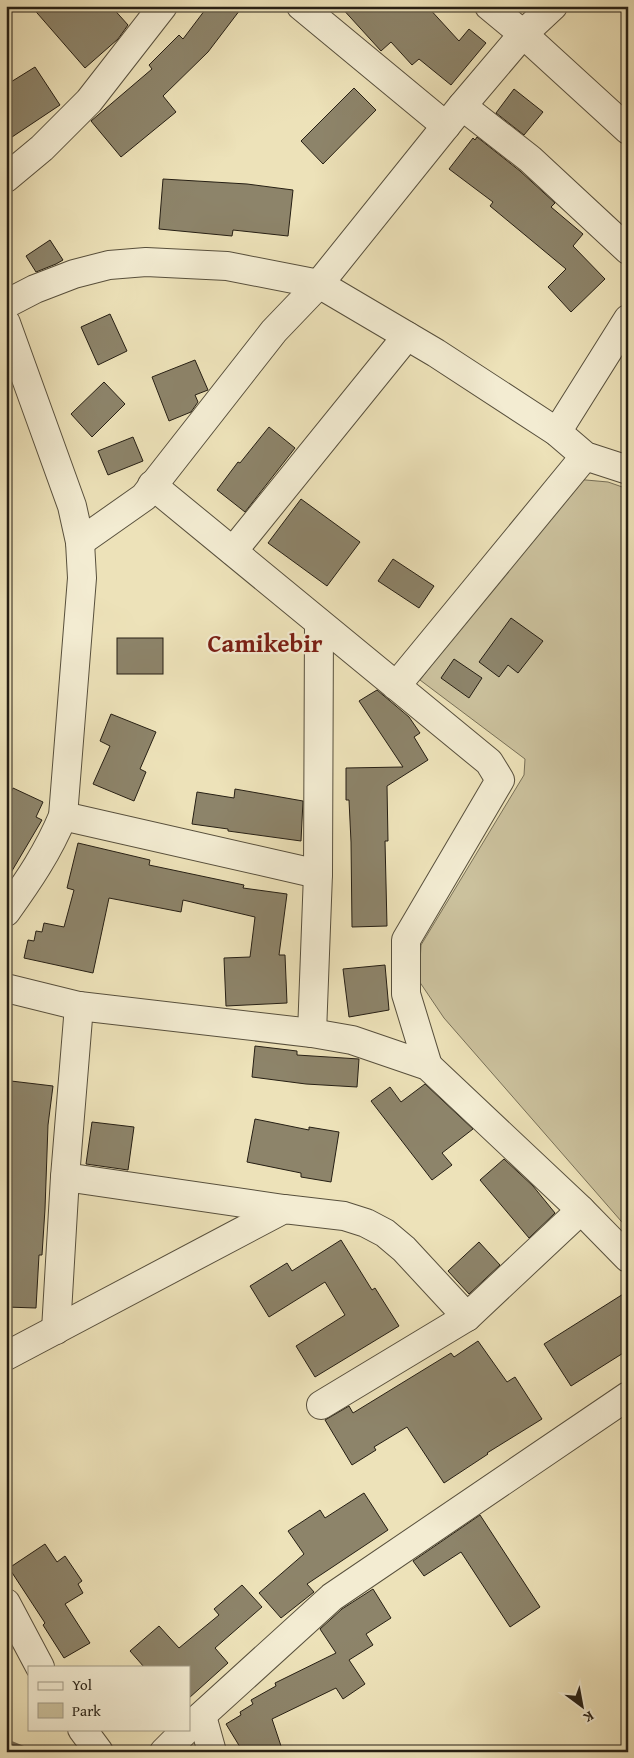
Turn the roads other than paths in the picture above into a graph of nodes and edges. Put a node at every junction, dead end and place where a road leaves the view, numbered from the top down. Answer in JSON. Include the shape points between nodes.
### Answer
{"nodes":[{"id":1,"x":163,"y":6,"type":"edge"},
{"id":2,"x":301,"y":6,"type":"edge"},
{"id":3,"x":488,"y":6,"type":"edge"},
{"id":4,"x":552,"y":6,"type":"edge"},
{"id":5,"x":523,"y":34,"type":"junction"},
{"id":6,"x":454,"y":116,"type":"junction"},
{"id":7,"x":628,"y":130,"type":"edge"},
{"id":8,"x":6,"y":178,"type":"edge"},
{"id":9,"x":628,"y":250,"type":"edge"},
{"id":10,"x":319,"y":284,"type":"junction"},
{"id":11,"x":6,"y":304,"type":"edge"},
{"id":12,"x":628,"y":319,"type":"edge"},
{"id":13,"x":6,"y":323,"type":"edge"},
{"id":14,"x":407,"y":336,"type":"junction"},
{"id":15,"x":557,"y":432,"type":"junction"},
{"id":16,"x":585,"y":456,"type":"junction"},
{"id":17,"x":628,"y":470,"type":"edge"},
{"id":18,"x":152,"y":485,"type":"junction"},
{"id":19,"x":80,"y":542,"type":"junction"},
{"id":20,"x":233,"y":551,"type":"junction"},
{"id":21,"x":319,"y":623,"type":"junction"},
{"id":22,"x":396,"y":686,"type":"junction"},
{"id":23,"x":64,"y":816,"type":"junction"},
{"id":24,"x":318,"y":874,"type":"junction"},
{"id":25,"x":6,"y":912,"type":"edge"},
{"id":26,"x":6,"y":988,"type":"edge"},
{"id":27,"x":79,"y":1006,"type":"junction"},
{"id":28,"x":312,"y":1033,"type":"junction"},
{"id":29,"x":428,"y":1066,"type":"junction"},
{"id":30,"x":65,"y":1177,"type":"junction"},
{"id":31,"x":284,"y":1209,"type":"junction"},
{"id":32,"x":581,"y":1210,"type":"junction"},
{"id":33,"x":628,"y":1258,"type":"edge"},
{"id":34,"x":467,"y":1317,"type":"junction"},
{"id":35,"x":56,"y":1330,"type":"junction"},
{"id":36,"x":6,"y":1356,"type":"edge"},
{"id":37,"x":628,"y":1396,"type":"edge"},
{"id":38,"x":321,"y":1405,"type":"dead end"},
{"id":39,"x":6,"y":1602,"type":"edge"},
{"id":40,"x":39,"y":1666,"type":"edge"},
{"id":41,"x":192,"y":1724,"type":"edge"},
{"id":42,"x":83,"y":1730,"type":"edge"},
{"id":43,"x":186,"y":1730,"type":"edge"},
{"id":44,"x":99,"y":1752,"type":"edge"},
{"id":45,"x":164,"y":1752,"type":"edge"},
{"id":46,"x":212,"y":1752,"type":"edge"}],
"edges":[{"from":1,"to":8,"type":"street","via":[[89,101]]},
{"from":2,"to":6,"type":"street"},
{"from":3,"to":5,"type":"street"},
{"from":4,"to":5,"type":"street"},
{"from":5,"to":6,"type":"street"},
{"from":5,"to":7,"type":"street"},
{"from":6,"to":9,"type":"street","via":[[530,159]]},
{"from":6,"to":10,"type":"street"},
{"from":10,"to":11,"type":"street","via":[[227,266],[146,262],[109,265],[74,274]]},
{"from":10,"to":14,"type":"street"},
{"from":10,"to":18,"type":"street","via":[[274,331]]},
{"from":12,"to":15,"type":"street"},
{"from":13,"to":19,"type":"street","via":[[72,506]]},
{"from":14,"to":15,"type":"street"},
{"from":14,"to":20,"type":"street"},
{"from":15,"to":16,"type":"street"},
{"from":16,"to":17,"type":"street"},
{"from":16,"to":22,"type":"street"},
{"from":18,"to":19,"type":"street","via":[[144,497]]},
{"from":18,"to":20,"type":"street"},
{"from":19,"to":23,"type":"street","via":[[82,578]]},
{"from":20,"to":21,"type":"street"},
{"from":21,"to":22,"type":"street"},
{"from":21,"to":24,"type":"street"},
{"from":22,"to":29,"type":"street","via":[[489,762],[500,780],[406,940],[406,994]]},
{"from":23,"to":24,"type":"street"},
{"from":23,"to":25,"type":"street","via":[[38,868]]},
{"from":24,"to":28,"type":"street"},
{"from":26,"to":27,"type":"street"},
{"from":27,"to":28,"type":"street"},
{"from":27,"to":30,"type":"street"},
{"from":28,"to":29,"type":"street","via":[[352,1040]]},
{"from":29,"to":32,"type":"street"},
{"from":30,"to":31,"type":"street"},
{"from":30,"to":35,"type":"street"},
{"from":31,"to":34,"type":"street","via":[[344,1216],[385,1233]]},
{"from":31,"to":35,"type":"street"},
{"from":32,"to":33,"type":"street"},
{"from":32,"to":34,"type":"street"},
{"from":34,"to":38,"type":"street"},
{"from":35,"to":36,"type":"street"},
{"from":37,"to":41,"type":"street","via":[[332,1597]]},
{"from":39,"to":40,"type":"street"},
{"from":41,"to":46,"type":"street"},
{"from":42,"to":44,"type":"street"},
{"from":43,"to":45,"type":"street"}]}
